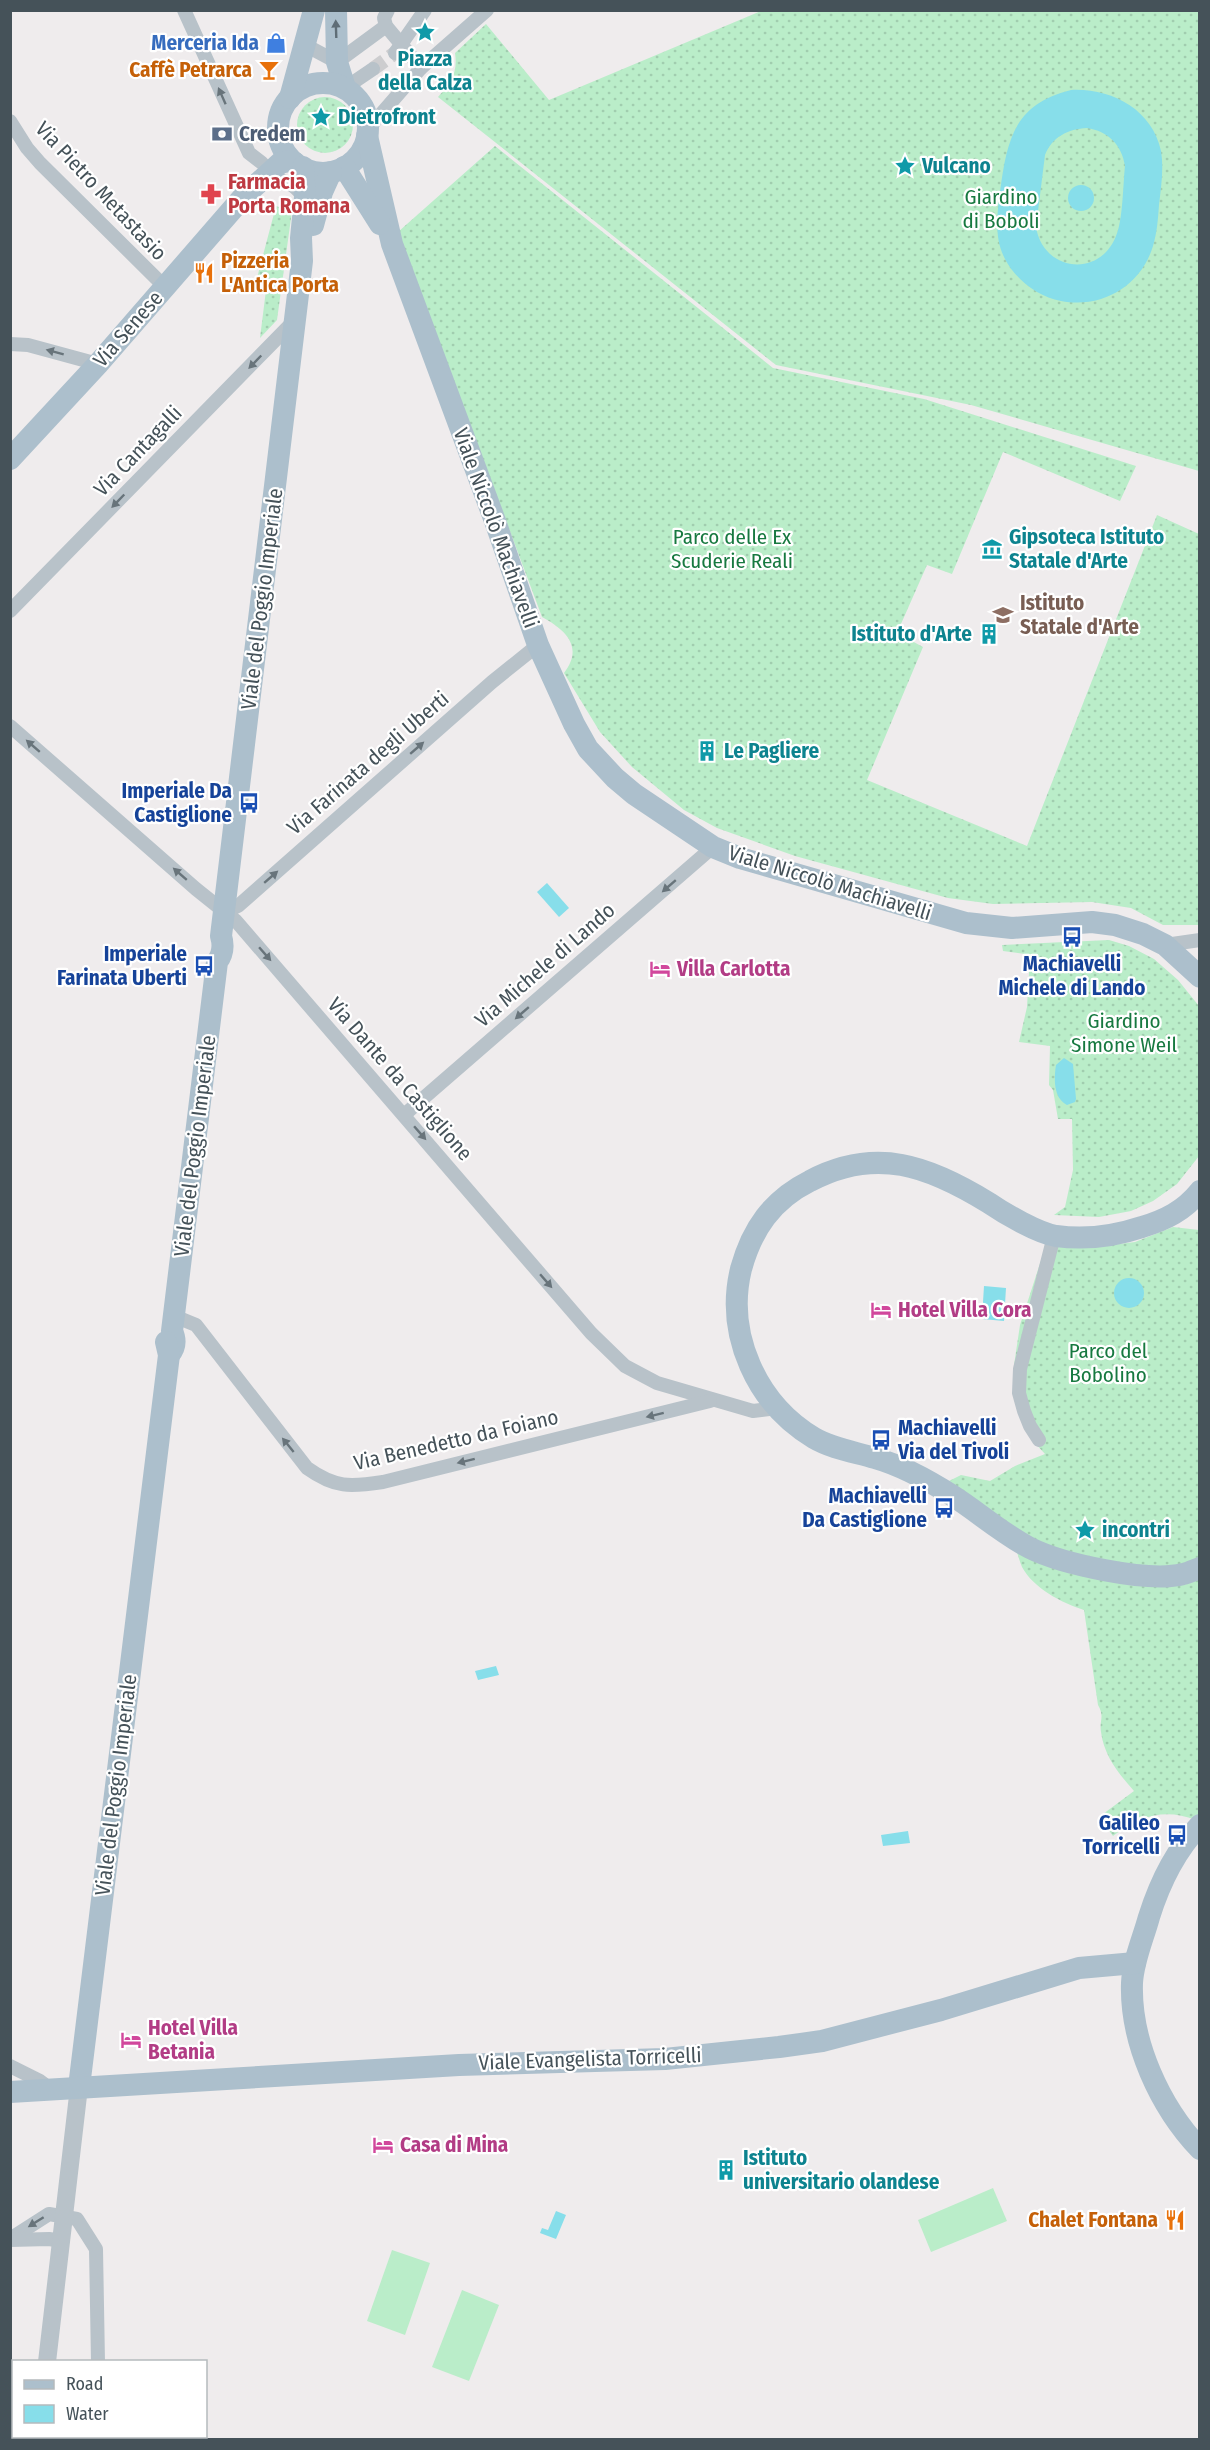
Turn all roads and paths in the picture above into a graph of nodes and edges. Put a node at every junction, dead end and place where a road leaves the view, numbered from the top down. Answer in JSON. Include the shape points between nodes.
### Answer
{"nodes":[{"id":1,"x":184,"y":10,"type":"edge"},
{"id":2,"x":314,"y":10,"type":"edge"},
{"id":3,"x":336,"y":10,"type":"edge"},
{"id":4,"x":388,"y":10,"type":"edge"},
{"id":5,"x":487,"y":10,"type":"edge"},
{"id":6,"x":422,"y":11,"type":"edge"},
{"id":7,"x":386,"y":26,"type":"junction"},
{"id":8,"x":305,"y":45,"type":"junction"},
{"id":9,"x":398,"y":49,"type":"junction"},
{"id":10,"x":337,"y":62,"type":"junction"},
{"id":11,"x":421,"y":68,"type":"junction"},
{"id":12,"x":373,"y":69,"type":"tunnel mouth"},
{"id":13,"x":345,"y":88,"type":"junction"},
{"id":14,"x":290,"y":98,"type":"junction"},
{"id":15,"x":10,"y":121,"type":"edge"},
{"id":16,"x":279,"y":124,"type":"junction"},
{"id":17,"x":367,"y":133,"type":"junction"},
{"id":18,"x":299,"y":165,"type":"junction"},
{"id":19,"x":337,"y":170,"type":"junction"},
{"id":20,"x":255,"y":180,"type":"junction"},
{"id":21,"x":305,"y":198,"type":"junction"},
{"id":22,"x":392,"y":244,"type":"junction"},
{"id":23,"x":302,"y":261,"type":"junction"},
{"id":24,"x":165,"y":287,"type":"junction"},
{"id":25,"x":295,"y":320,"type":"junction"},
{"id":26,"x":10,"y":344,"type":"edge"},
{"id":27,"x":98,"y":364,"type":"junction"},
{"id":28,"x":10,"y":459,"type":"edge"},
{"id":29,"x":10,"y":611,"type":"edge"},
{"id":30,"x":538,"y":645,"type":"junction"},
{"id":31,"x":10,"y":726,"type":"edge"},
{"id":32,"x":713,"y":847,"type":"junction"},
{"id":33,"x":225,"y":912,"type":"junction"},
{"id":34,"x":1200,"y":940,"type":"edge"},
{"id":35,"x":1165,"y":945,"type":"junction"},
{"id":36,"x":1200,"y":977,"type":"edge"},
{"id":37,"x":404,"y":1115,"type":"junction"},
{"id":38,"x":1200,"y":1191,"type":"edge"},
{"id":39,"x":1054,"y":1236,"type":"junction"},
{"id":40,"x":173,"y":1323,"type":"junction"},
{"id":41,"x":712,"y":1400,"type":"junction"},
{"id":42,"x":777,"y":1408,"type":"junction"},
{"id":43,"x":1040,"y":1440,"type":"dead end"},
{"id":44,"x":1200,"y":1568,"type":"edge"},
{"id":45,"x":1194,"y":1832,"type":"edge"},
{"id":46,"x":1135,"y":1963,"type":"junction"},
{"id":47,"x":10,"y":2066,"type":"edge"},
{"id":48,"x":79,"y":2087,"type":"junction"},
{"id":49,"x":52,"y":2090,"type":"junction"},
{"id":50,"x":10,"y":2092,"type":"edge"},
{"id":51,"x":1200,"y":2150,"type":"edge"},
{"id":52,"x":64,"y":2216,"type":"junction"},
{"id":53,"x":10,"y":2239,"type":"edge"},
{"id":54,"x":62,"y":2241,"type":"junction"},
{"id":55,"x":47,"y":2360,"type":"edge"},
{"id":56,"x":98,"y":2360,"type":"edge"}],
"edges":[{"from":20,"to":1,"type":"street","one_way":true,"via":[[249,153]]},
{"from":2,"to":8,"type":"main road"},
{"from":10,"to":3,"type":"main road","one_way":true},
{"from":4,"to":7,"type":"street"},
{"from":5,"to":11,"type":"street"},
{"from":6,"to":9,"type":"street"},
{"from":7,"to":9,"type":"street"},
{"from":7,"to":10,"type":"street"},
{"from":8,"to":10,"type":"street"},
{"from":8,"to":14,"type":"main road"},
{"from":9,"to":11,"type":"street"},
{"from":10,"to":13,"type":"main road"},
{"from":11,"to":17,"type":"street"},
{"from":12,"to":13,"type":"street"},
{"from":13,"to":14,"type":"main road","via":[[317,83]]},
{"from":13,"to":17,"type":"main road","via":[[367,115]]},
{"from":14,"to":16,"type":"main road"},
{"from":15,"to":24,"type":"street","name":"Via Pietro Metastasio","via":[[40,163]]},
{"from":16,"to":18,"type":"main road","via":[[284,150]]},
{"from":16,"to":20,"type":"main road","name":"Via Senese"},
{"from":17,"to":19,"type":"main road","via":[[358,156]]},
{"from":17,"to":22,"type":"main road","name":"Viale Niccolò Machiavelli"},
{"from":18,"to":19,"type":"main road","via":[[314,172]]},
{"from":18,"to":20,"type":"main road","name":"Via Senese","via":[[280,163]]},
{"from":18,"to":21,"type":"main road","name":"Viale del Poggio Imperiale"},
{"from":19,"to":22,"type":"main road","name":"Viale Niccolò Machiavelli"},
{"from":19,"to":23,"type":"main road","name":"Viale del Poggio Imperiale","via":[[321,192]]},
{"from":20,"to":21,"type":"street","via":[[280,179],[293,185]]},
{"from":20,"to":24,"type":"main road","name":"Via Senese"},
{"from":21,"to":23,"type":"main road","name":"Viale del Poggio Imperiale"},
{"from":22,"to":30,"type":"main road","name":"Viale Niccolò Machiavelli"},
{"from":23,"to":25,"type":"main road","name":"Viale del Poggio Imperiale"},
{"from":24,"to":27,"type":"main road","name":"Via Senese"},
{"from":25,"to":29,"type":"street","name":"Via Cantagalli","one_way":true},
{"from":25,"to":33,"type":"main road","name":"Viale del Poggio Imperiale"},
{"from":27,"to":26,"type":"street","one_way":true,"via":[[28,345]]},
{"from":27,"to":28,"type":"main road","name":"Via Senese"},
{"from":30,"to":32,"type":"main road","name":"Viale Niccolò Machiavelli","via":[[588,749],[634,794]]},
{"from":33,"to":30,"type":"street","name":"Via Farinata degli Uberti","one_way":true,"via":[[238,906]]},
{"from":33,"to":31,"type":"street","name":"Via Dante da Castiglione","one_way":true},
{"from":32,"to":35,"type":"main road","name":"Viale Niccolò Machiavelli","via":[[966,923],[1012,928],[1092,922],[1115,925]]},
{"from":32,"to":37,"type":"street","name":"Via Michele di Lando","one_way":true},
{"from":33,"to":37,"type":"street","name":"Via Dante da Castiglione","one_way":true},
{"from":33,"to":40,"type":"main road","name":"Viale del Poggio Imperiale","via":[[213,955],[217,962]]},
{"from":34,"to":35,"type":"street"},
{"from":35,"to":36,"type":"main road","name":"Viale Niccolò Machiavelli"},
{"from":37,"to":41,"type":"street","name":"Via Dante da Castiglione","one_way":true,"via":[[613,1356],[646,1378]]},
{"from":38,"to":39,"type":"main road","via":[[1169,1218],[1131,1231],[1098,1237]]},
{"from":39,"to":42,"type":"main road","via":[[1007,1215],[954,1182],[913,1165],[870,1162],[827,1172],[790,1191],[765,1216],[746,1251],[737,1285],[736,1317],[744,1354]]},
{"from":39,"to":43,"type":"street","via":[[1020,1369],[1019,1393],[1024,1411]]},
{"from":41,"to":40,"type":"street","name":"Via Benedetto da Foiano","one_way":true,"via":[[383,1482],[345,1486],[324,1480],[307,1468],[196,1325]]},
{"from":40,"to":48,"type":"main road","name":"Viale del Poggio Imperiale","via":[[174,1349],[169,1355]]},
{"from":41,"to":42,"type":"street","name":"Via Dante da Castiglione","via":[[753,1411]]},
{"from":42,"to":44,"type":"main road","via":[[816,1439],[926,1479],[1031,1548],[1104,1570],[1182,1575]]},
{"from":45,"to":46,"type":"main road","via":[[1159,1890]]},
{"from":46,"to":48,"type":"main road","name":"Viale Evangelista Torricelli","via":[[1089,1966],[876,2027],[779,2047],[665,2059],[459,2065]]},
{"from":46,"to":51,"type":"main road","via":[[1133,2005],[1141,2046],[1173,2115]]},
{"from":47,"to":49,"type":"street"},
{"from":48,"to":49,"type":"main road","name":"Viale Evangelista Torricelli"},
{"from":48,"to":52,"type":"street","name":"Viale del Poggio Imperiale"},
{"from":49,"to":50,"type":"main road","name":"Viale Evangelista Torricelli"},
{"from":52,"to":53,"type":"street","one_way":true,"via":[[49,2214]]},
{"from":52,"to":54,"type":"street","name":"Viale del Poggio Imperiale"},
{"from":52,"to":56,"type":"street","via":[[77,2219],[96,2249]]},
{"from":53,"to":54,"type":"street"},
{"from":54,"to":55,"type":"street","name":"Viale del Poggio Imperiale"}]}
